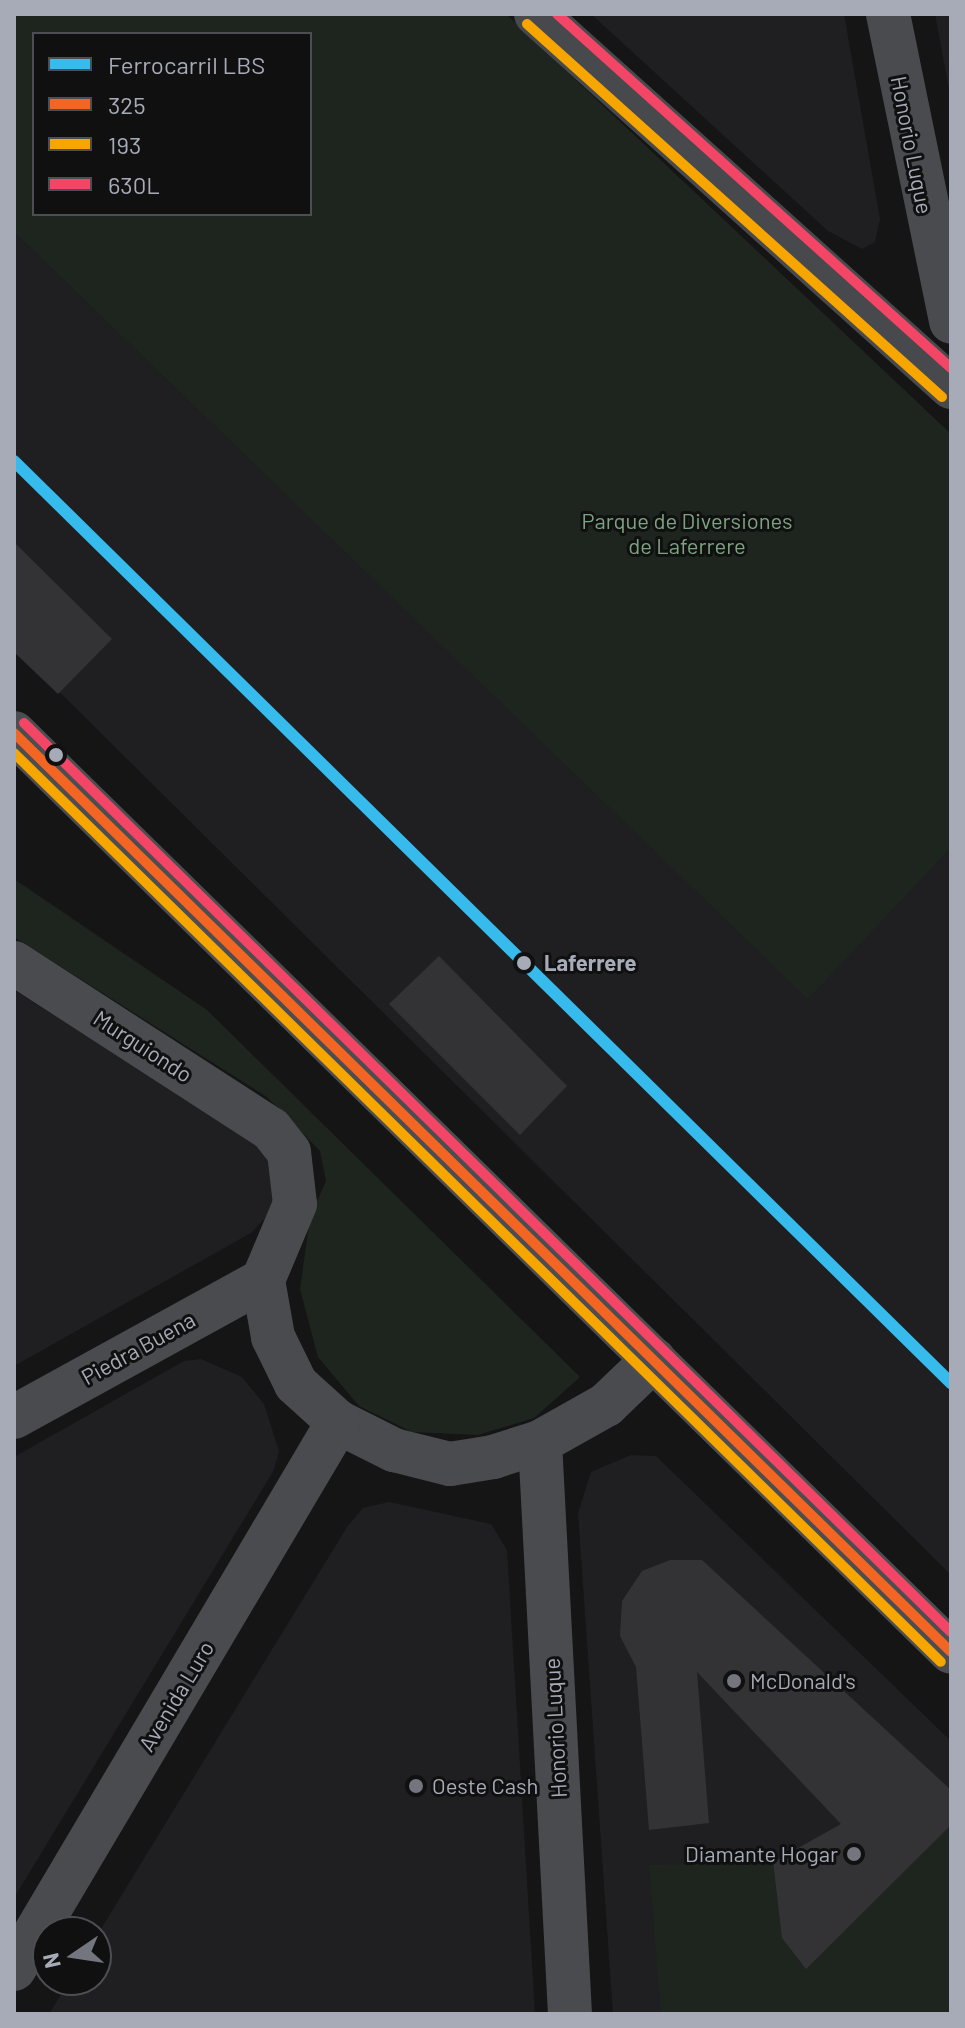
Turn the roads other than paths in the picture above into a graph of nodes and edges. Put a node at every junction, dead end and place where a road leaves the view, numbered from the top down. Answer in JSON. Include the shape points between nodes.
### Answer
{"nodes":[{"id":1,"x":536,"y":14,"type":"edge"},
{"id":2,"x":888,"y":14,"type":"edge"},
{"id":3,"x":951,"y":322,"type":"edge"},
{"id":4,"x":951,"y":387,"type":"edge"},
{"id":5,"x":14,"y":733,"type":"edge"},
{"id":6,"x":14,"y":963,"type":"edge"},
{"id":7,"x":263,"y":1280,"type":"junction"},
{"id":8,"x":654,"y":1359,"type":"junction"},
{"id":9,"x":14,"y":1417,"type":"edge"},
{"id":10,"x":338,"y":1422,"type":"junction"},
{"id":11,"x":540,"y":1442,"type":"junction"},
{"id":12,"x":951,"y":1652,"type":"edge"},
{"id":13,"x":14,"y":1969,"type":"edge"},
{"id":14,"x":570,"y":2014,"type":"edge"}],
"edges":[{"from":1,"to":4,"type":"main road"},
{"from":2,"to":3,"type":"street","name":"Honorio Luque"},
{"from":5,"to":8,"type":"main road"},
{"from":6,"to":7,"type":"street","name":"Murguiondo","via":[[271,1129],[289,1152],[295,1204]]},
{"from":7,"to":9,"type":"street","name":"Piedra Buena"},
{"from":7,"to":10,"type":"street","via":[[273,1337],[296,1384]]},
{"from":8,"to":11,"type":"street","via":[[606,1405]]},
{"from":8,"to":12,"type":"main road"},
{"from":10,"to":11,"type":"street","via":[[394,1450],[450,1464]]},
{"from":10,"to":13,"type":"street","name":"Avenida Luro"},
{"from":11,"to":14,"type":"street","name":"Honorio Luque"}]}
